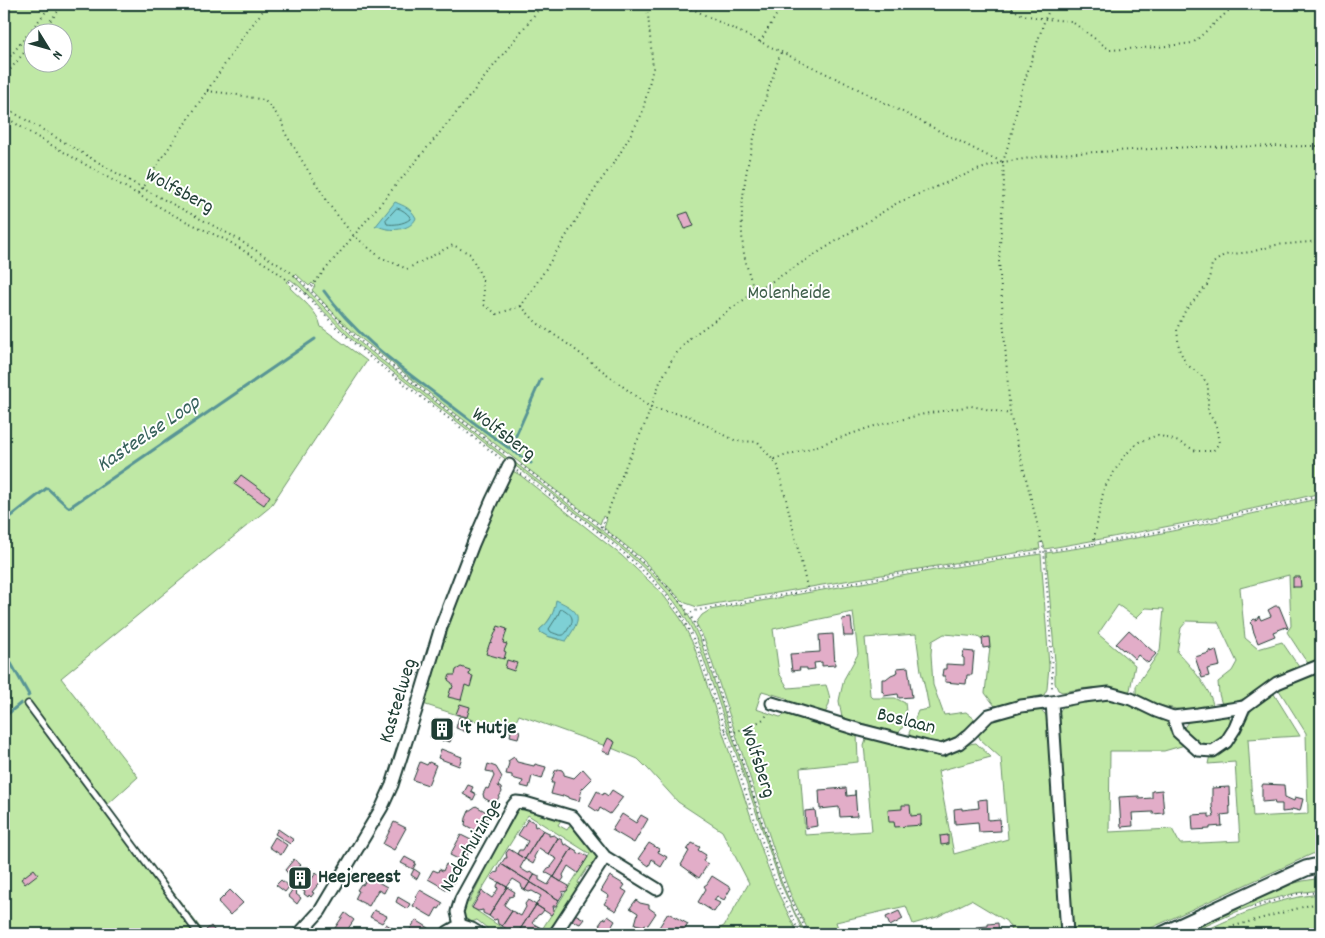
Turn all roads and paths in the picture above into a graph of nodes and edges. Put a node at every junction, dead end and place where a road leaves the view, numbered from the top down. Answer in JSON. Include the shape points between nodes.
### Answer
{"nodes":[{"id":1,"x":52,"y":4,"type":"edge"},
{"id":2,"x":64,"y":4,"type":"edge"},
{"id":3,"x":268,"y":4,"type":"edge"},
{"id":4,"x":543,"y":4,"type":"edge"},
{"id":5,"x":647,"y":4,"type":"edge"},
{"id":6,"x":682,"y":4,"type":"edge"},
{"id":7,"x":784,"y":4,"type":"edge"},
{"id":8,"x":1003,"y":4,"type":"edge"},
{"id":9,"x":1052,"y":4,"type":"edge"},
{"id":10,"x":1236,"y":4,"type":"edge"},
{"id":11,"x":1045,"y":19,"type":"junction"},
{"id":12,"x":49,"y":22,"type":"edge"},
{"id":13,"x":760,"y":42,"type":"junction"},
{"id":14,"x":781,"y":52,"type":"junction"},
{"id":15,"x":22,"y":55,"type":"edge"},
{"id":16,"x":4,"y":64,"type":"edge"},
{"id":17,"x":4,"y":78,"type":"edge"},
{"id":18,"x":207,"y":91,"type":"junction"},
{"id":19,"x":4,"y":107,"type":"edge"},
{"id":20,"x":4,"y":116,"type":"edge"},
{"id":21,"x":1321,"y":146,"type":"edge"},
{"id":22,"x":1003,"y":162,"type":"junction"},
{"id":23,"x":142,"y":188,"type":"junction"},
{"id":24,"x":138,"y":194,"type":"junction"},
{"id":25,"x":353,"y":235,"type":"junction"},
{"id":26,"x":1321,"y":241,"type":"edge"},
{"id":27,"x":309,"y":289,"type":"junction"},
{"id":28,"x":755,"y":292,"type":"junction"},
{"id":29,"x":305,"y":294,"type":"junction"},
{"id":30,"x":521,"y":306,"type":"junction"},
{"id":31,"x":651,"y":408,"type":"junction"},
{"id":32,"x":1010,"y":414,"type":"junction"},
{"id":33,"x":773,"y":460,"type":"junction"},
{"id":34,"x":514,"y":463,"type":"junction"},
{"id":35,"x":1321,"y":496,"type":"edge"},
{"id":36,"x":601,"y":527,"type":"junction"},
{"id":37,"x":599,"y":533,"type":"junction"},
{"id":38,"x":1093,"y":544,"type":"junction"},
{"id":39,"x":1044,"y":551,"type":"junction"},
{"id":40,"x":808,"y":591,"type":"junction"},
{"id":41,"x":689,"y":614,"type":"junction"},
{"id":42,"x":682,"y":617,"type":"junction"},
{"id":43,"x":1321,"y":665,"type":"edge"},
{"id":44,"x":1052,"y":702,"type":"junction"},
{"id":45,"x":772,"y":703,"type":"joint"},
{"id":46,"x":28,"y":704,"type":"dead end"},
{"id":47,"x":1244,"y":707,"type":"junction"},
{"id":48,"x":1174,"y":717,"type":"junction"},
{"id":49,"x":725,"y":730,"type":"junction"},
{"id":50,"x":734,"y":732,"type":"junction"},
{"id":51,"x":605,"y":857,"type":"junction"},
{"id":52,"x":1321,"y":865,"type":"edge"},
{"id":53,"x":1321,"y":875,"type":"edge"},
{"id":54,"x":1289,"y":876,"type":"junction"},
{"id":55,"x":657,"y":889,"type":"dead end"},
{"id":56,"x":1321,"y":892,"type":"edge"},
{"id":57,"x":1321,"y":902,"type":"edge"},
{"id":58,"x":1249,"y":909,"type":"dead end"},
{"id":59,"x":460,"y":925,"type":"junction"},
{"id":60,"x":199,"y":934,"type":"edge"},
{"id":61,"x":299,"y":934,"type":"edge"},
{"id":62,"x":446,"y":934,"type":"edge"},
{"id":63,"x":480,"y":934,"type":"edge"},
{"id":64,"x":555,"y":934,"type":"edge"},
{"id":65,"x":800,"y":934,"type":"edge"},
{"id":66,"x":808,"y":934,"type":"edge"},
{"id":67,"x":1067,"y":934,"type":"edge"},
{"id":68,"x":1163,"y":934,"type":"edge"},
{"id":69,"x":1205,"y":934,"type":"edge"}],
"edges":[{"from":1,"to":16,"type":"path"},
{"from":2,"to":12,"type":"path"},
{"from":3,"to":18,"type":"path"},
{"from":4,"to":25,"type":"path"},
{"from":5,"to":30,"type":"path","via":[[653,68],[642,114],[618,157]]},
{"from":6,"to":13,"type":"path"},
{"from":7,"to":13,"type":"path"},
{"from":8,"to":11,"type":"path","via":[[1023,14]]},
{"from":9,"to":11,"type":"path"},
{"from":10,"to":11,"type":"path","via":[[1193,43],[1158,47],[1110,50],[1071,21]]},
{"from":11,"to":22,"type":"path","via":[[1019,98]]},
{"from":13,"to":14,"type":"path"},
{"from":14,"to":22,"type":"path"},
{"from":14,"to":28,"type":"path","via":[[757,125],[743,188],[743,248]]},
{"from":15,"to":17,"type":"path"},
{"from":18,"to":23,"type":"path"},
{"from":18,"to":25,"type":"path","via":[[264,100],[281,119],[285,134],[330,206]]},
{"from":19,"to":23,"type":"path","name":"Wolfsberg"},
{"from":20,"to":24,"type":"path","name":"Wolfsberg"},
{"from":21,"to":22,"type":"path","via":[[1190,147],[1058,154]]},
{"from":22,"to":28,"type":"path","via":[[898,203]]},
{"from":22,"to":32,"type":"path","via":[[999,261]]},
{"from":23,"to":24,"type":"path"},
{"from":23,"to":27,"type":"path","name":"Wolfsberg","via":[[231,235],[289,271]]},
{"from":24,"to":29,"type":"path","name":"Wolfsberg","via":[[228,241],[272,268]]},
{"from":25,"to":27,"type":"path"},
{"from":25,"to":30,"type":"path","via":[[380,257],[407,269],[453,245],[470,254],[482,278],[484,305],[497,314]]},
{"from":26,"to":38,"type":"path","via":[[1224,255],[1212,264],[1208,284],[1185,311],[1177,329],[1179,349],[1186,364],[1208,384],[1208,412],[1216,425],[1219,443],[1213,451],[1196,452],[1158,435],[1139,442],[1124,456],[1104,488]]},
{"from":27,"to":29,"type":"path"},
{"from":27,"to":34,"type":"path","name":"Wolfsberg","via":[[357,338]]},
{"from":28,"to":31,"type":"path","via":[[691,337],[679,350],[660,382]]},
{"from":29,"to":34,"type":"path","name":"Wolfsberg","via":[[372,359]]},
{"from":30,"to":31,"type":"path","via":[[537,322]]},
{"from":31,"to":33,"type":"path","via":[[689,416],[736,441],[758,442]]},
{"from":31,"to":36,"type":"path"},
{"from":32,"to":33,"type":"path","via":[[971,406],[924,414],[871,427]]},
{"from":32,"to":39,"type":"path"},
{"from":33,"to":40,"type":"path","via":[[778,466]]},
{"from":34,"to":36,"type":"path","name":"Wolfsberg"},
{"from":34,"to":37,"type":"path","name":"Wolfsberg"},
{"from":34,"to":61,"type":"street","name":"Kasteelweg","via":[[492,500],[441,627],[392,785],[320,911]]},
{"from":35,"to":38,"type":"path"},
{"from":36,"to":37,"type":"path"},
{"from":36,"to":41,"type":"path","name":"Wolfsberg","via":[[671,590]]},
{"from":37,"to":42,"type":"path","name":"Wolfsberg","via":[[650,578]]},
{"from":38,"to":39,"type":"path"},
{"from":39,"to":40,"type":"path","via":[[927,568]]},
{"from":39,"to":44,"type":"path"},
{"from":40,"to":41,"type":"path"},
{"from":41,"to":42,"type":"path"},
{"from":41,"to":50,"type":"path","name":"Wolfsberg","via":[[704,645]]},
{"from":42,"to":49,"type":"path","name":"Wolfsberg","via":[[698,647]]},
{"from":43,"to":47,"type":"street","name":"Boslaan","via":[[1277,683]]},
{"from":44,"to":45,"type":"street","name":"Boslaan","via":[[989,715],[959,743],[942,750],[860,730]]},
{"from":44,"to":48,"type":"street","name":"Boslaan","via":[[1109,693]]},
{"from":44,"to":67,"type":"street"},
{"from":45,"to":50,"type":"path","via":[[765,718]]},
{"from":46,"to":60,"type":"lane"},
{"from":47,"to":48,"type":"street","name":"Boslaan"},
{"from":47,"to":48,"type":"street","name":"Boslaan","via":[[1226,742],[1213,751],[1198,750],[1178,732]]},
{"from":49,"to":50,"type":"path"},
{"from":49,"to":65,"type":"path","name":"Wolfsberg","via":[[774,877]]},
{"from":50,"to":66,"type":"path","name":"Wolfsberg","via":[[774,858]]},
{"from":51,"to":55,"type":"street","name":"Nederhuizinge"},
{"from":51,"to":59,"type":"street","name":"Nederhuizinge","via":[[574,817],[516,802],[461,899],[457,912]]},
{"from":51,"to":64,"type":"street"},
{"from":52,"to":54,"type":"street"},
{"from":53,"to":54,"type":"street"},
{"from":54,"to":68,"type":"street"},
{"from":56,"to":58,"type":"path","via":[[1296,894]]},
{"from":57,"to":69,"type":"path"},
{"from":59,"to":62,"type":"street"},
{"from":59,"to":63,"type":"street"}]}
